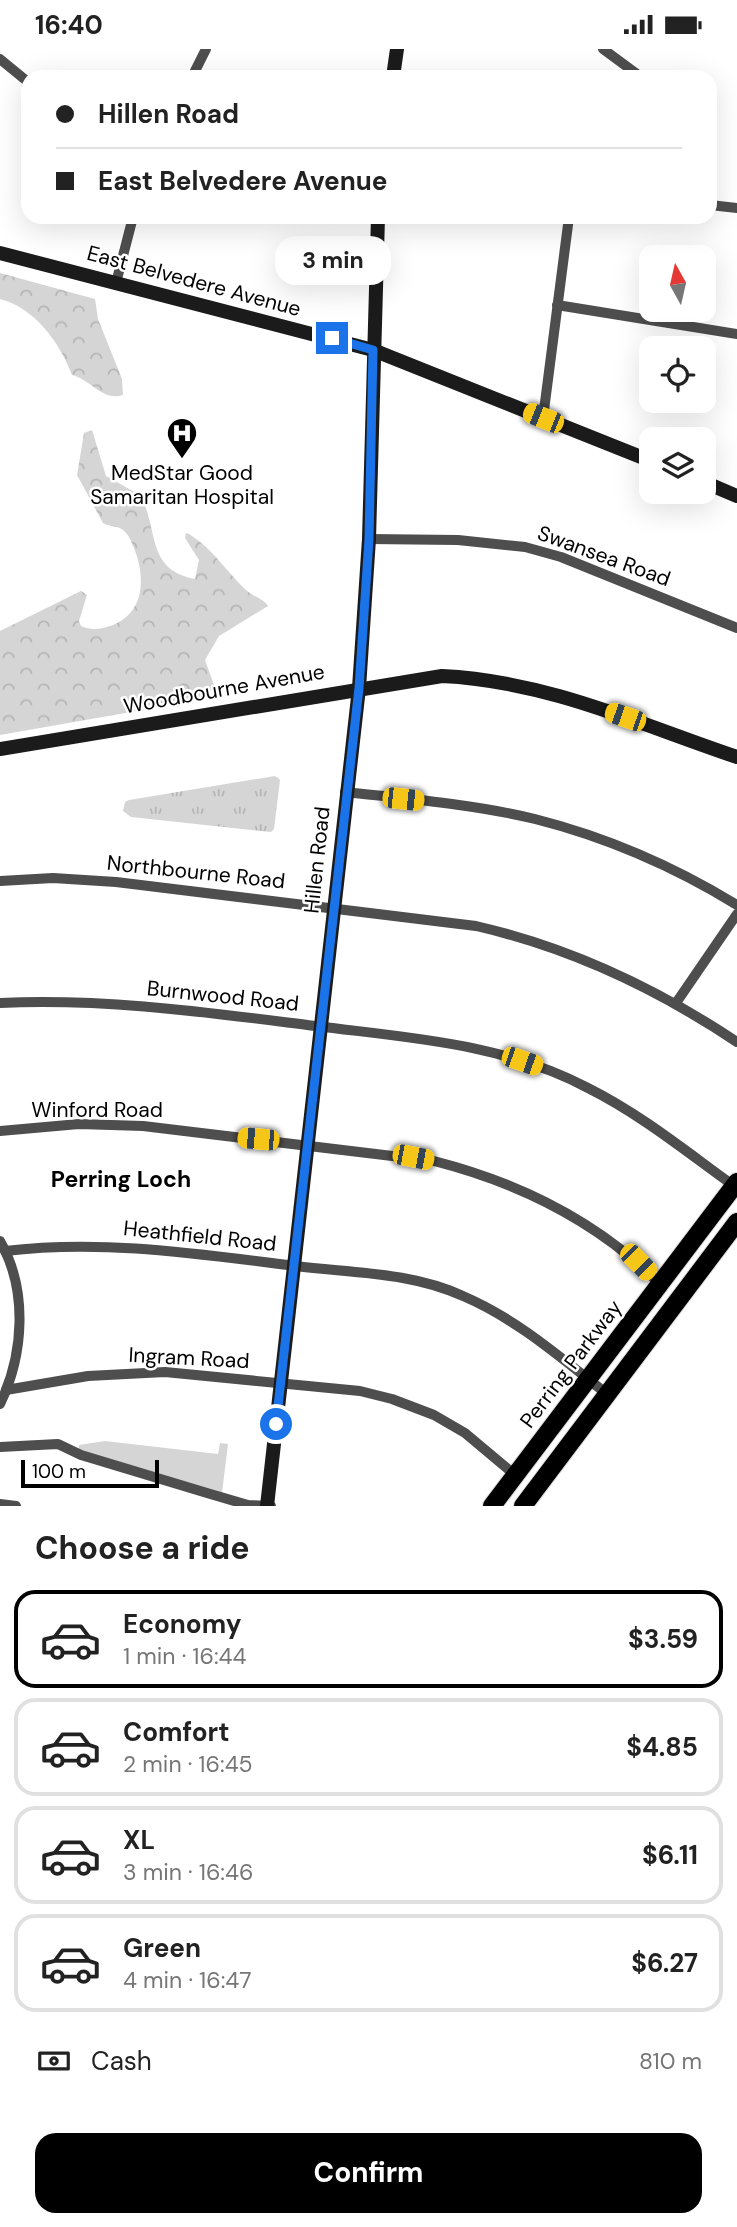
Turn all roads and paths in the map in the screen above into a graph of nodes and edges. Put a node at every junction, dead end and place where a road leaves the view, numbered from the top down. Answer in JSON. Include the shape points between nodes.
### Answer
{"nodes":[{"id":1,"x":206,"y":49,"type":"edge"},
{"id":2,"x":397,"y":49,"type":"edge"},
{"id":3,"x":603,"y":49,"type":"edge"},
{"id":4,"x":0,"y":59,"type":"edge"},
{"id":5,"x":195,"y":70,"type":"edge"},
{"id":6,"x":394,"y":70,"type":"edge"},
{"id":7,"x":632,"y":70,"type":"edge"},
{"id":8,"x":21,"y":76,"type":"edge"},
{"id":9,"x":717,"y":206,"type":"edge"},
{"id":10,"x":737,"y":208,"type":"edge"},
{"id":11,"x":131,"y":224,"type":"edge"},
{"id":12,"x":378,"y":224,"type":"edge"},
{"id":13,"x":568,"y":224,"type":"edge"},
{"id":14,"x":0,"y":253,"type":"edge"},
{"id":15,"x":116,"y":283,"type":"junction"},
{"id":16,"x":557,"y":305,"type":"junction"},
{"id":17,"x":737,"y":334,"type":"edge"},
{"id":18,"x":373,"y":350,"type":"junction"},
{"id":19,"x":543,"y":418,"type":"junction"},
{"id":20,"x":639,"y":456,"type":"edge"},
{"id":21,"x":716,"y":487,"type":"edge"},
{"id":22,"x":737,"y":496,"type":"edge"},
{"id":23,"x":369,"y":539,"type":"junction"},
{"id":24,"x":737,"y":628,"type":"edge"},
{"id":25,"x":359,"y":688,"type":"junction"},
{"id":26,"x":0,"y":749,"type":"edge"},
{"id":27,"x":737,"y":758,"type":"edge"},
{"id":28,"x":345,"y":792,"type":"junction"},
{"id":29,"x":0,"y":881,"type":"edge"},
{"id":30,"x":737,"y":905,"type":"edge"},
{"id":31,"x":333,"y":908,"type":"junction"},
{"id":32,"x":737,"y":914,"type":"edge"},
{"id":33,"x":0,"y":1003,"type":"edge"},
{"id":34,"x":676,"y":1003,"type":"junction"},
{"id":35,"x":321,"y":1026,"type":"junction"},
{"id":36,"x":737,"y":1042,"type":"edge"},
{"id":37,"x":0,"y":1131,"type":"edge"},
{"id":38,"x":307,"y":1145,"type":"junction"},
{"id":39,"x":736,"y":1186,"type":"edge"},
{"id":40,"x":737,"y":1222,"type":"edge"},
{"id":41,"x":3,"y":1246,"type":"edge"},
{"id":42,"x":294,"y":1266,"type":"junction"},
{"id":43,"x":660,"y":1284,"type":"junction"},
{"id":44,"x":588,"y":1380,"type":"junction"},
{"id":45,"x":280,"y":1383,"type":"junction"},
{"id":46,"x":6,"y":1390,"type":"junction"},
{"id":47,"x":607,"y":1394,"type":"junction"},
{"id":48,"x":0,"y":1404,"type":"edge"},
{"id":49,"x":0,"y":1447,"type":"edge"},
{"id":50,"x":515,"y":1475,"type":"junction"},
{"id":51,"x":0,"y":1504,"type":"edge"},
{"id":52,"x":16,"y":1506,"type":"edge"},
{"id":53,"x":269,"y":1506,"type":"edge"},
{"id":54,"x":492,"y":1506,"type":"edge"},
{"id":55,"x":523,"y":1506,"type":"edge"}],
"edges":[{"from":1,"to":5,"type":"street"},
{"from":2,"to":6,"type":"street"},
{"from":3,"to":7,"type":"street"},
{"from":4,"to":8,"type":"street"},
{"from":9,"to":10,"type":"street"},
{"from":11,"to":15,"type":"street"},
{"from":12,"to":18,"type":"street","name":"Hillen Road"},
{"from":13,"to":16,"type":"street"},
{"from":14,"to":15,"type":"street","name":"East Belvedere Avenue"},
{"from":15,"to":18,"type":"street","name":"East Belvedere Avenue"},
{"from":16,"to":17,"type":"street"},
{"from":16,"to":19,"type":"street"},
{"from":18,"to":19,"type":"street","name":"East Belvedere Avenue"},
{"from":18,"to":23,"type":"street","name":"Hillen Road"},
{"from":19,"to":20,"type":"street","name":"East Belvedere Avenue"},
{"from":21,"to":22,"type":"street"},
{"from":23,"to":24,"type":"street","name":"Swansea Road","via":[[468,540],[525,547],[561,557]]},
{"from":23,"to":25,"type":"street","name":"Hillen Road"},
{"from":25,"to":26,"type":"street","name":"Woodbourne Avenue"},
{"from":25,"to":27,"type":"street","name":"Woodbourne Avenue","via":[[442,675],[502,680],[577,700]]},
{"from":25,"to":28,"type":"street","name":"Hillen Road"},
{"from":28,"to":30,"type":"street","via":[[456,804],[563,827],[650,860]]},
{"from":28,"to":31,"type":"street","name":"Hillen Road"},
{"from":29,"to":31,"type":"street","name":"Northbourne Road","via":[[80,879]]},
{"from":31,"to":34,"type":"street","name":"Northbourne Road","via":[[519,936],[600,964]]},
{"from":31,"to":35,"type":"street","name":"Hillen Road"},
{"from":32,"to":34,"type":"street"},
{"from":33,"to":35,"type":"street","name":"Burnwood Road","via":[[98,1002]]},
{"from":34,"to":36,"type":"street","name":"Northbourne Road"},
{"from":35,"to":38,"type":"street","name":"Hillen Road"},
{"from":35,"to":39,"type":"street","name":"Burnwood Road","via":[[442,1040],[538,1066],[625,1109]]},
{"from":37,"to":38,"type":"street","name":"Winford Road","via":[[79,1124],[143,1126]]},
{"from":38,"to":42,"type":"street","name":"Hillen Road"},
{"from":38,"to":43,"type":"street","name":"Winford Road","via":[[413,1157],[506,1183],[580,1219]]},
{"from":39,"to":43,"type":"main road","name":"Perring Parkway"},
{"from":40,"to":47,"type":"main road"},
{"from":41,"to":42,"type":"street","name":"Heathfield Road","via":[[119,1246]]},
{"from":41,"to":46,"type":"street","via":[[15,1280],[20,1315],[17,1355]]},
{"from":42,"to":44,"type":"street","name":"Heathfield Road","via":[[406,1277],[463,1296],[518,1324]]},
{"from":42,"to":45,"type":"street","name":"Hillen Road"},
{"from":43,"to":44,"type":"main road","name":"Perring Parkway"},
{"from":44,"to":47,"type":"street","name":"Heathfield Road"},
{"from":44,"to":50,"type":"main road","name":"Perring Parkway"},
{"from":45,"to":46,"type":"street","name":"Ingram Road","via":[[132,1372]]},
{"from":45,"to":50,"type":"street","name":"Ingram Road","via":[[360,1391],[412,1405],[465,1433]]},
{"from":45,"to":53,"type":"street","name":"Hillen Road"},
{"from":46,"to":48,"type":"street"},
{"from":47,"to":55,"type":"main road"},
{"from":49,"to":53,"type":"street","via":[[58,1444],[207,1493]]},
{"from":50,"to":54,"type":"main road","name":"Perring Parkway"},
{"from":51,"to":52,"type":"street"}]}
